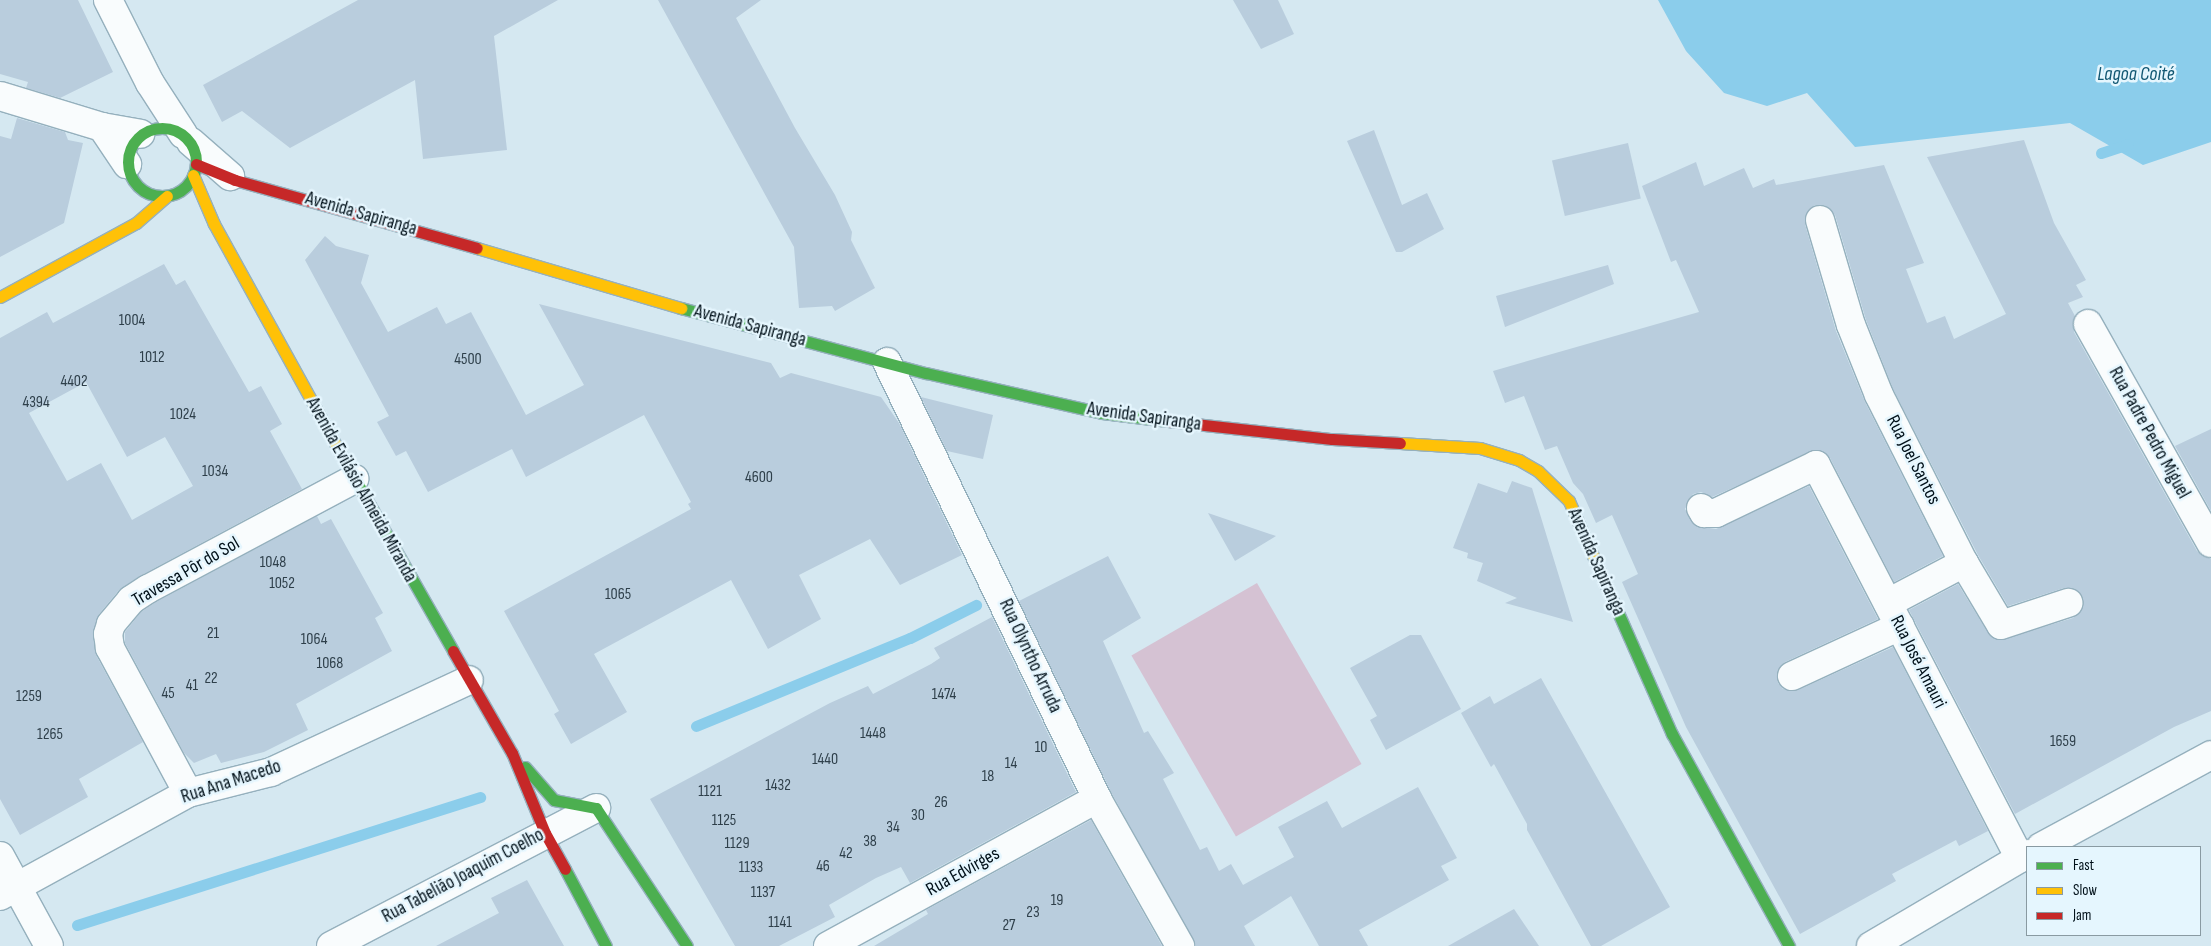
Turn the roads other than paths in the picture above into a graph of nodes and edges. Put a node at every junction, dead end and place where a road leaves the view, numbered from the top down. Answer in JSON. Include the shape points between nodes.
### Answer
{"nodes":[{"id":1,"x":108,"y":0,"type":"edge"},
{"id":2,"x":150,"y":83,"type":"junction"},
{"id":3,"x":0,"y":96,"type":"edge"},
{"id":4,"x":102,"y":127,"type":"junction"},
{"id":5,"x":145,"y":132,"type":"junction"},
{"id":6,"x":191,"y":154,"type":"junction"},
{"id":7,"x":131,"y":175,"type":"junction"},
{"id":8,"x":235,"y":180,"type":"joint"},
{"id":9,"x":181,"y":198,"type":"junction"},
{"id":10,"x":1820,"y":220,"type":"dead end"},
{"id":11,"x":136,"y":224,"type":"junction"},
{"id":12,"x":214,"y":224,"type":"junction"},
{"id":13,"x":0,"y":297,"type":"edge"},
{"id":14,"x":2088,"y":324,"type":"dead end"},
{"id":15,"x":887,"y":362,"type":"junction"},
{"id":16,"x":354,"y":479,"type":"junction"},
{"id":17,"x":1701,"y":508,"type":"dead end"},
{"id":18,"x":2211,"y":543,"type":"edge"},
{"id":19,"x":1964,"y":563,"type":"junction"},
{"id":20,"x":2068,"y":603,"type":"dead end"},
{"id":21,"x":1894,"y":615,"type":"junction"},
{"id":22,"x":1792,"y":676,"type":"dead end"},
{"id":23,"x":469,"y":680,"type":"junction"},
{"id":24,"x":512,"y":752,"type":"junction"},
{"id":25,"x":2211,"y":755,"type":"edge"},
{"id":26,"x":188,"y":794,"type":"junction"},
{"id":27,"x":1097,"y":799,"type":"junction"},
{"id":28,"x":596,"y":808,"type":"junction"},
{"id":29,"x":545,"y":833,"type":"junction"},
{"id":30,"x":2042,"y":846,"type":"edge"},
{"id":31,"x":2026,"y":848,"type":"edge"},
{"id":32,"x":2026,"y":855,"type":"edge"},
{"id":33,"x":0,"y":856,"type":"edge"},
{"id":34,"x":9,"y":892,"type":"edge"},
{"id":35,"x":49,"y":946,"type":"edge"},
{"id":36,"x":331,"y":946,"type":"edge"},
{"id":37,"x":606,"y":946,"type":"edge"},
{"id":38,"x":687,"y":946,"type":"edge"},
{"id":39,"x":828,"y":946,"type":"edge"},
{"id":40,"x":1180,"y":946,"type":"edge"},
{"id":41,"x":1789,"y":946,"type":"edge"},
{"id":42,"x":1871,"y":946,"type":"edge"}],
"edges":[{"from":1,"to":2,"type":"street"},
{"from":2,"to":5,"type":"street"},
{"from":2,"to":6,"type":"street"},
{"from":3,"to":4,"type":"street"},
{"from":4,"to":5,"type":"street"},
{"from":4,"to":7,"type":"street"},
{"from":5,"to":6,"type":"street","via":[[162,127]]},
{"from":5,"to":7,"type":"street","via":[[132,143]]},
{"from":6,"to":8,"type":"street","name":"Avenida Sapiranga"},
{"from":6,"to":9,"type":"street"},
{"from":6,"to":12,"type":"street"},
{"from":7,"to":9,"type":"street","via":[[156,196]]},
{"from":7,"to":11,"type":"street"},
{"from":8,"to":15,"type":"street","name":"Avenida Sapiranga","via":[[394,223],[688,310]]},
{"from":9,"to":11,"type":"street"},
{"from":9,"to":12,"type":"street"},
{"from":10,"to":19,"type":"street","name":"Rua Joel Santos","via":[[1850,325],[1879,395]]},
{"from":11,"to":13,"type":"street"},
{"from":12,"to":16,"type":"street","name":"Avenida Evilásio Almeida Miranda"},
{"from":14,"to":18,"type":"street","name":"Rua Padre Pedro Miguel"},
{"from":15,"to":27,"type":"street","name":"Rua Olyntho Arruda"},
{"from":15,"to":41,"type":"street","name":"Avenida Sapiranga","via":[[1102,413],[1275,434],[1480,448],[1519,460],[1538,471],[1569,501],[1672,734]]},
{"from":16,"to":23,"type":"street","name":"Avenida Evilásio Almeida Miranda"},
{"from":16,"to":26,"type":"street","name":"Travessa Pôr do Sol","via":[[148,589],[132,600],[111,624],[108,634],[110,648]]},
{"from":17,"to":21,"type":"street","name":"Rua José Amauri","via":[[1708,514],[1716,513],[1816,466]]},
{"from":19,"to":20,"type":"street","name":"Rua Joel Santos","via":[[2001,625]]},
{"from":19,"to":21,"type":"street"},
{"from":21,"to":22,"type":"street"},
{"from":21,"to":31,"type":"street","name":"Rua José Amauri"},
{"from":23,"to":24,"type":"street","name":"Avenida Evilásio Almeida Miranda"},
{"from":23,"to":26,"type":"street","name":"Rua Ana Macedo","via":[[271,772]]},
{"from":24,"to":28,"type":"street","name":"Avenida Evilásio Almeida Miranda","via":[[554,800]]},
{"from":24,"to":29,"type":"street","name":"Avenida Evilásio Almeida Miranda"},
{"from":25,"to":30,"type":"street"},
{"from":26,"to":34,"type":"street","name":"Rua Ana Macedo"},
{"from":27,"to":39,"type":"street","name":"Rua Edvirges"},
{"from":27,"to":40,"type":"street","name":"Rua Olyntho Arruda"},
{"from":28,"to":29,"type":"street","name":"Rua Tabelião Joaquim Coelho"},
{"from":28,"to":38,"type":"street"},
{"from":29,"to":36,"type":"street","name":"Rua Tabelião Joaquim Coelho"},
{"from":29,"to":37,"type":"street","name":"Avenida Evilásio Almeida Miranda"},
{"from":32,"to":42,"type":"street"},
{"from":33,"to":34,"type":"street"},
{"from":34,"to":35,"type":"street"}]}
